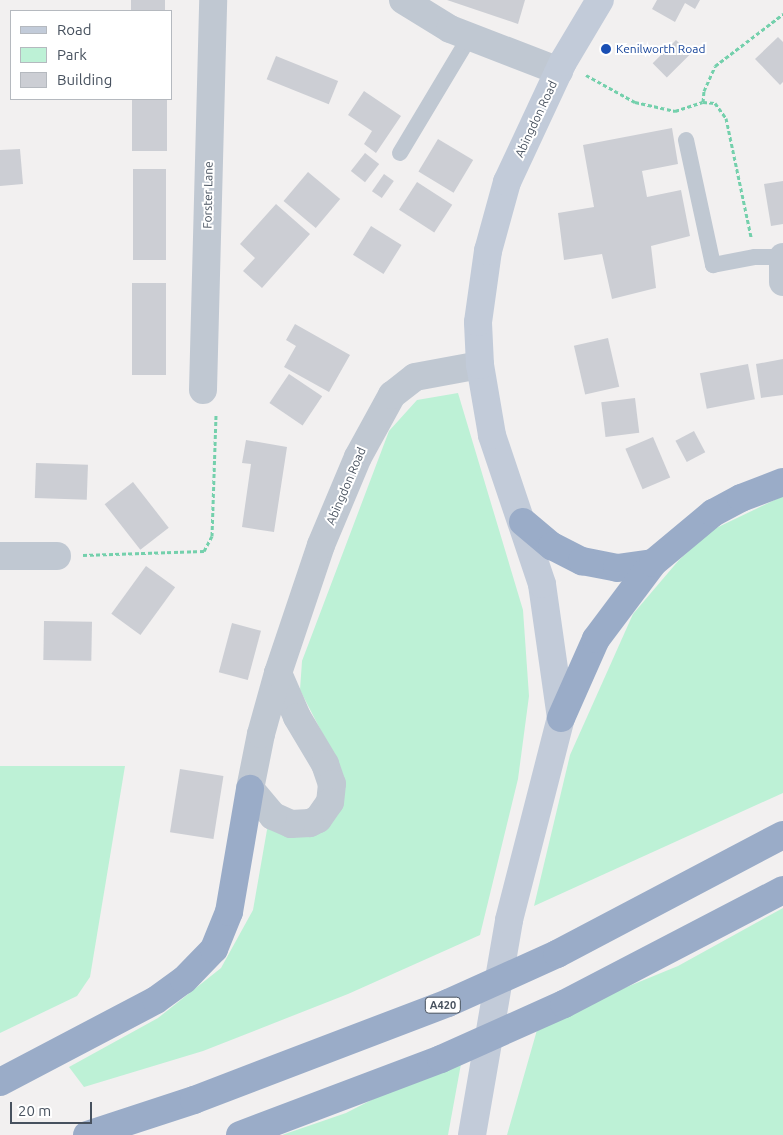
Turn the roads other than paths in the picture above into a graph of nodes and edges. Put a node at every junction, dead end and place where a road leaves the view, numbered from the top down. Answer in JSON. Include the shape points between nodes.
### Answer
{"nodes":[{"id":1,"x":213,"y":0,"type":"edge"},
{"id":2,"x":404,"y":0,"type":"edge"},
{"id":3,"x":600,"y":0,"type":"edge"},
{"id":4,"x":470,"y":36,"type":"junction"},
{"id":5,"x":561,"y":67,"type":"junction"},
{"id":6,"x":686,"y":140,"type":"dead end"},
{"id":7,"x":400,"y":153,"type":"dead end"},
{"id":8,"x":775,"y":263,"type":"edge"},
{"id":9,"x":480,"y":365,"type":"junction"},
{"id":10,"x":203,"y":390,"type":"road end"},
{"id":11,"x":783,"y":482,"type":"edge"},
{"id":12,"x":523,"y":522,"type":"junction"},
{"id":13,"x":0,"y":556,"type":"edge"},
{"id":14,"x":57,"y":556,"type":"road end"},
{"id":15,"x":653,"y":563,"type":"junction"},
{"id":16,"x":278,"y":673,"type":"junction"},
{"id":17,"x":561,"y":718,"type":"junction"},
{"id":18,"x":250,"y":788,"type":"junction"},
{"id":19,"x":783,"y":835,"type":"edge"},
{"id":20,"x":783,"y":890,"type":"edge"},
{"id":21,"x":0,"y":1082,"type":"edge"},
{"id":22,"x":87,"y":1135,"type":"edge"},
{"id":23,"x":240,"y":1135,"type":"edge"},
{"id":24,"x":472,"y":1135,"type":"edge"}],
"edges":[{"from":1,"to":10,"type":"street","name":"Forster Lane"},
{"from":2,"to":4,"type":"street","via":[[450,29]]},
{"from":3,"to":5,"type":"main road","name":"Abingdon Road"},
{"from":4,"to":5,"type":"street"},
{"from":4,"to":7,"type":"lane"},
{"from":5,"to":9,"type":"main road","name":"Abingdon Road","via":[[507,182],[488,251],[478,322]]},
{"from":6,"to":8,"type":"lane","via":[[713,265]]},
{"from":9,"to":12,"type":"main road","name":"Abingdon Road","via":[[492,436]]},
{"from":9,"to":16,"type":"street","name":"Abingdon Road","via":[[415,377],[392,395],[380,413],[321,544]]},
{"from":11,"to":15,"type":"highway","via":[[713,513]]},
{"from":12,"to":15,"type":"highway","via":[[552,546],[582,561],[617,568]]},
{"from":12,"to":17,"type":"main road","name":"Abingdon Road","via":[[542,584]]},
{"from":13,"to":14,"type":"street"},
{"from":15,"to":17,"type":"highway","via":[[596,639]]},
{"from":16,"to":18,"type":"street","name":"Abingdon Road"},
{"from":16,"to":18,"type":"street","via":[[297,717],[329,774],[332,794],[318,819],[300,825],[273,816]]},
{"from":17,"to":24,"type":"main road","via":[[509,920]]},
{"from":18,"to":21,"type":"highway","via":[[229,912],[214,949],[184,980],[156,1000]]},
{"from":19,"to":22,"type":"highway","number":"A420","via":[[557,954],[448,1003],[194,1100]]},
{"from":20,"to":23,"type":"highway","via":[[546,1012],[441,1059]]}]}
